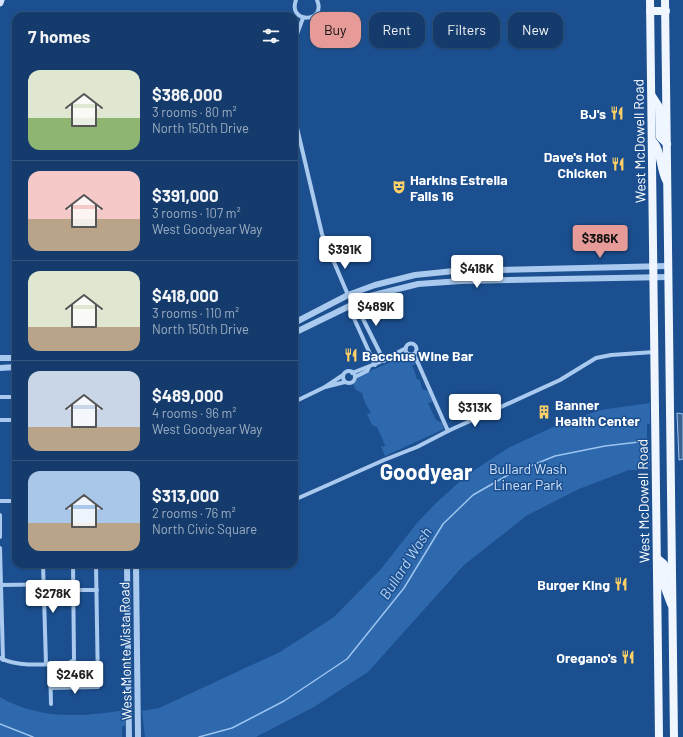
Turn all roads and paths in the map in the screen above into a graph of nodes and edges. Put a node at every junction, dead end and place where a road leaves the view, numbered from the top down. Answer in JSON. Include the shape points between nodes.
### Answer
{"nodes":[{"id":1,"x":296,"y":0,"type":"edge"},
{"id":2,"x":317,"y":0,"type":"edge"},
{"id":3,"x":650,"y":0,"type":"edge"},
{"id":4,"x":666,"y":0,"type":"edge"},
{"id":5,"x":650,"y":11,"type":"junction"},
{"id":6,"x":666,"y":11,"type":"junction"},
{"id":7,"x":296,"y":12,"type":"edge"},
{"id":8,"x":298,"y":14,"type":"edge"},
{"id":9,"x":303,"y":18,"type":"junction"},
{"id":10,"x":298,"y":31,"type":"edge"},
{"id":11,"x":651,"y":95,"type":"junction"},
{"id":12,"x":298,"y":132,"type":"edge"},
{"id":13,"x":652,"y":141,"type":"junction"},
{"id":14,"x":667,"y":144,"type":"junction"},
{"id":15,"x":667,"y":183,"type":"junction"},
{"id":16,"x":653,"y":266,"type":"junction"},
{"id":17,"x":668,"y":266,"type":"junction"},
{"id":18,"x":653,"y":277,"type":"junction"},
{"id":19,"x":668,"y":277,"type":"junction"},
{"id":20,"x":348,"y":295,"type":"junction"},
{"id":21,"x":352,"y":303,"type":"junction"},
{"id":22,"x":298,"y":321,"type":"edge"},
{"id":23,"x":298,"y":330,"type":"edge"},
{"id":24,"x":406,"y":348,"type":"junction"},
{"id":25,"x":654,"y":352,"type":"junction"},
{"id":26,"x":408,"y":354,"type":"junction"},
{"id":27,"x":414,"y":354,"type":"junction"},
{"id":28,"x":0,"y":358,"type":"edge"},
{"id":29,"x":12,"y":358,"type":"edge"},
{"id":30,"x":390,"y":358,"type":"junction"},
{"id":31,"x":384,"y":361,"type":"junction"},
{"id":32,"x":375,"y":365,"type":"junction"},
{"id":33,"x":12,"y":367,"type":"edge"},
{"id":34,"x":0,"y":368,"type":"edge"},
{"id":35,"x":343,"y":375,"type":"junction"},
{"id":36,"x":353,"y":375,"type":"junction"},
{"id":37,"x":345,"y":382,"type":"junction"},
{"id":38,"x":325,"y":387,"type":"junction"},
{"id":39,"x":0,"y":397,"type":"edge"},
{"id":40,"x":12,"y":397,"type":"edge"},
{"id":41,"x":298,"y":400,"type":"edge"},
{"id":42,"x":0,"y":420,"type":"edge"},
{"id":43,"x":12,"y":420,"type":"edge"},
{"id":44,"x":448,"y":431,"type":"junction"},
{"id":45,"x":298,"y":498,"type":"edge"},
{"id":46,"x":0,"y":501,"type":"edge"},
{"id":47,"x":12,"y":501,"type":"edge"},
{"id":48,"x":0,"y":514,"type":"edge"},
{"id":49,"x":0,"y":537,"type":"edge"},
{"id":50,"x":0,"y":548,"type":"edge"},
{"id":51,"x":657,"y":558,"type":"junction"},
{"id":52,"x":43,"y":568,"type":"edge"},
{"id":53,"x":73,"y":568,"type":"edge"},
{"id":54,"x":96,"y":568,"type":"edge"},
{"id":55,"x":127,"y":568,"type":"edge"},
{"id":56,"x":136,"y":568,"type":"edge"},
{"id":57,"x":74,"y":584,"type":"junction"},
{"id":58,"x":1,"y":585,"type":"edge"},
{"id":59,"x":44,"y":585,"type":"junction"},
{"id":60,"x":74,"y":590,"type":"junction"},
{"id":61,"x":97,"y":590,"type":"junction"},
{"id":62,"x":673,"y":608,"type":"junction"},
{"id":63,"x":2,"y":659,"type":"edge"},
{"id":64,"x":48,"y":664,"type":"junction"},
{"id":65,"x":50,"y":688,"type":"junction"},
{"id":66,"x":51,"y":704,"type":"dead end"},
{"id":67,"x":129,"y":737,"type":"edge"},
{"id":68,"x":138,"y":737,"type":"edge"},
{"id":69,"x":659,"y":737,"type":"edge"},
{"id":70,"x":674,"y":737,"type":"edge"}],
"edges":[{"from":1,"to":7,"type":"street"},
{"from":2,"to":9,"type":"street","via":[[316,13],[309,18]]},
{"from":3,"to":5,"type":"main road","name":"West McDowell Road"},
{"from":4,"to":6,"type":"main road","name":"West McDowell Road"},
{"from":5,"to":6,"type":"main road"},
{"from":5,"to":11,"type":"main road","name":"West McDowell Road"},
{"from":6,"to":14,"type":"main road","name":"West McDowell Road"},
{"from":8,"to":9,"type":"street"},
{"from":9,"to":10,"type":"street"},
{"from":11,"to":13,"type":"main road","name":"West McDowell Road"},
{"from":11,"to":14,"type":"main road","via":[[659,107],[660,137]]},
{"from":12,"to":20,"type":"street","via":[[322,234]]},
{"from":13,"to":15,"type":"main road","via":[[658,147],[661,170]]},
{"from":13,"to":16,"type":"main road","name":"West McDowell Road"},
{"from":14,"to":15,"type":"main road","name":"West McDowell Road"},
{"from":15,"to":17,"type":"main road","name":"West McDowell Road"},
{"from":16,"to":17,"type":"street"},
{"from":16,"to":18,"type":"main road","name":"West McDowell Road"},
{"from":16,"to":20,"type":"street","via":[[444,271],[404,277]]},
{"from":17,"to":19,"type":"main road","name":"West McDowell Road"},
{"from":18,"to":19,"type":"street"},
{"from":18,"to":21,"type":"street","via":[[461,280],[394,289]]},
{"from":18,"to":25,"type":"main road","name":"West McDowell Road"},
{"from":19,"to":62,"type":"main road","name":"West McDowell Road"},
{"from":20,"to":21,"type":"street"},
{"from":20,"to":22,"type":"street"},
{"from":21,"to":23,"type":"street"},
{"from":21,"to":31,"type":"street","via":[[359,310]]},
{"from":21,"to":32,"type":"street","via":[[352,314]]},
{"from":24,"to":26,"type":"street"},
{"from":24,"to":27,"type":"street","via":[[409,344],[415,345]]},
{"from":24,"to":30,"type":"street"},
{"from":25,"to":44,"type":"street","via":[[602,356],[560,380]]},
{"from":25,"to":51,"type":"main road","name":"West McDowell Road"},
{"from":26,"to":27,"type":"street"},
{"from":26,"to":30,"type":"street"},
{"from":27,"to":44,"type":"street"},
{"from":28,"to":29,"type":"street"},
{"from":30,"to":31,"type":"street"},
{"from":31,"to":32,"type":"street"},
{"from":32,"to":36,"type":"street","via":[[367,371]]},
{"from":33,"to":34,"type":"street"},
{"from":35,"to":36,"type":"street","via":[[348,372]]},
{"from":35,"to":37,"type":"street"},
{"from":35,"to":38,"type":"street"},
{"from":36,"to":37,"type":"street","via":[[352,382]]},
{"from":37,"to":38,"type":"street"},
{"from":38,"to":41,"type":"street"},
{"from":39,"to":40,"type":"street"},
{"from":42,"to":43,"type":"street"},
{"from":44,"to":45,"type":"street"},
{"from":46,"to":47,"type":"street"},
{"from":48,"to":49,"type":"street"},
{"from":50,"to":58,"type":"street"},
{"from":51,"to":62,"type":"main road","via":[[664,564],[664,588]]},
{"from":51,"to":69,"type":"main road","name":"West McDowell Road"},
{"from":52,"to":59,"type":"street"},
{"from":53,"to":57,"type":"street"},
{"from":54,"to":61,"type":"street"},
{"from":55,"to":67,"type":"street","name":"West Monte Vista Road"},
{"from":56,"to":68,"type":"street","name":"West Monte Vista Road"},
{"from":57,"to":59,"type":"street"},
{"from":57,"to":60,"type":"street"},
{"from":58,"to":59,"type":"street"},
{"from":58,"to":63,"type":"street"},
{"from":59,"to":64,"type":"street"},
{"from":60,"to":61,"type":"street"},
{"from":60,"to":64,"type":"street","via":[[74,660],[70,663]]},
{"from":61,"to":65,"type":"street","via":[[98,687]]},
{"from":62,"to":70,"type":"main road","name":"West McDowell Road"},
{"from":63,"to":64,"type":"street","via":[[20,664]]},
{"from":64,"to":65,"type":"street"},
{"from":65,"to":66,"type":"street"}]}
